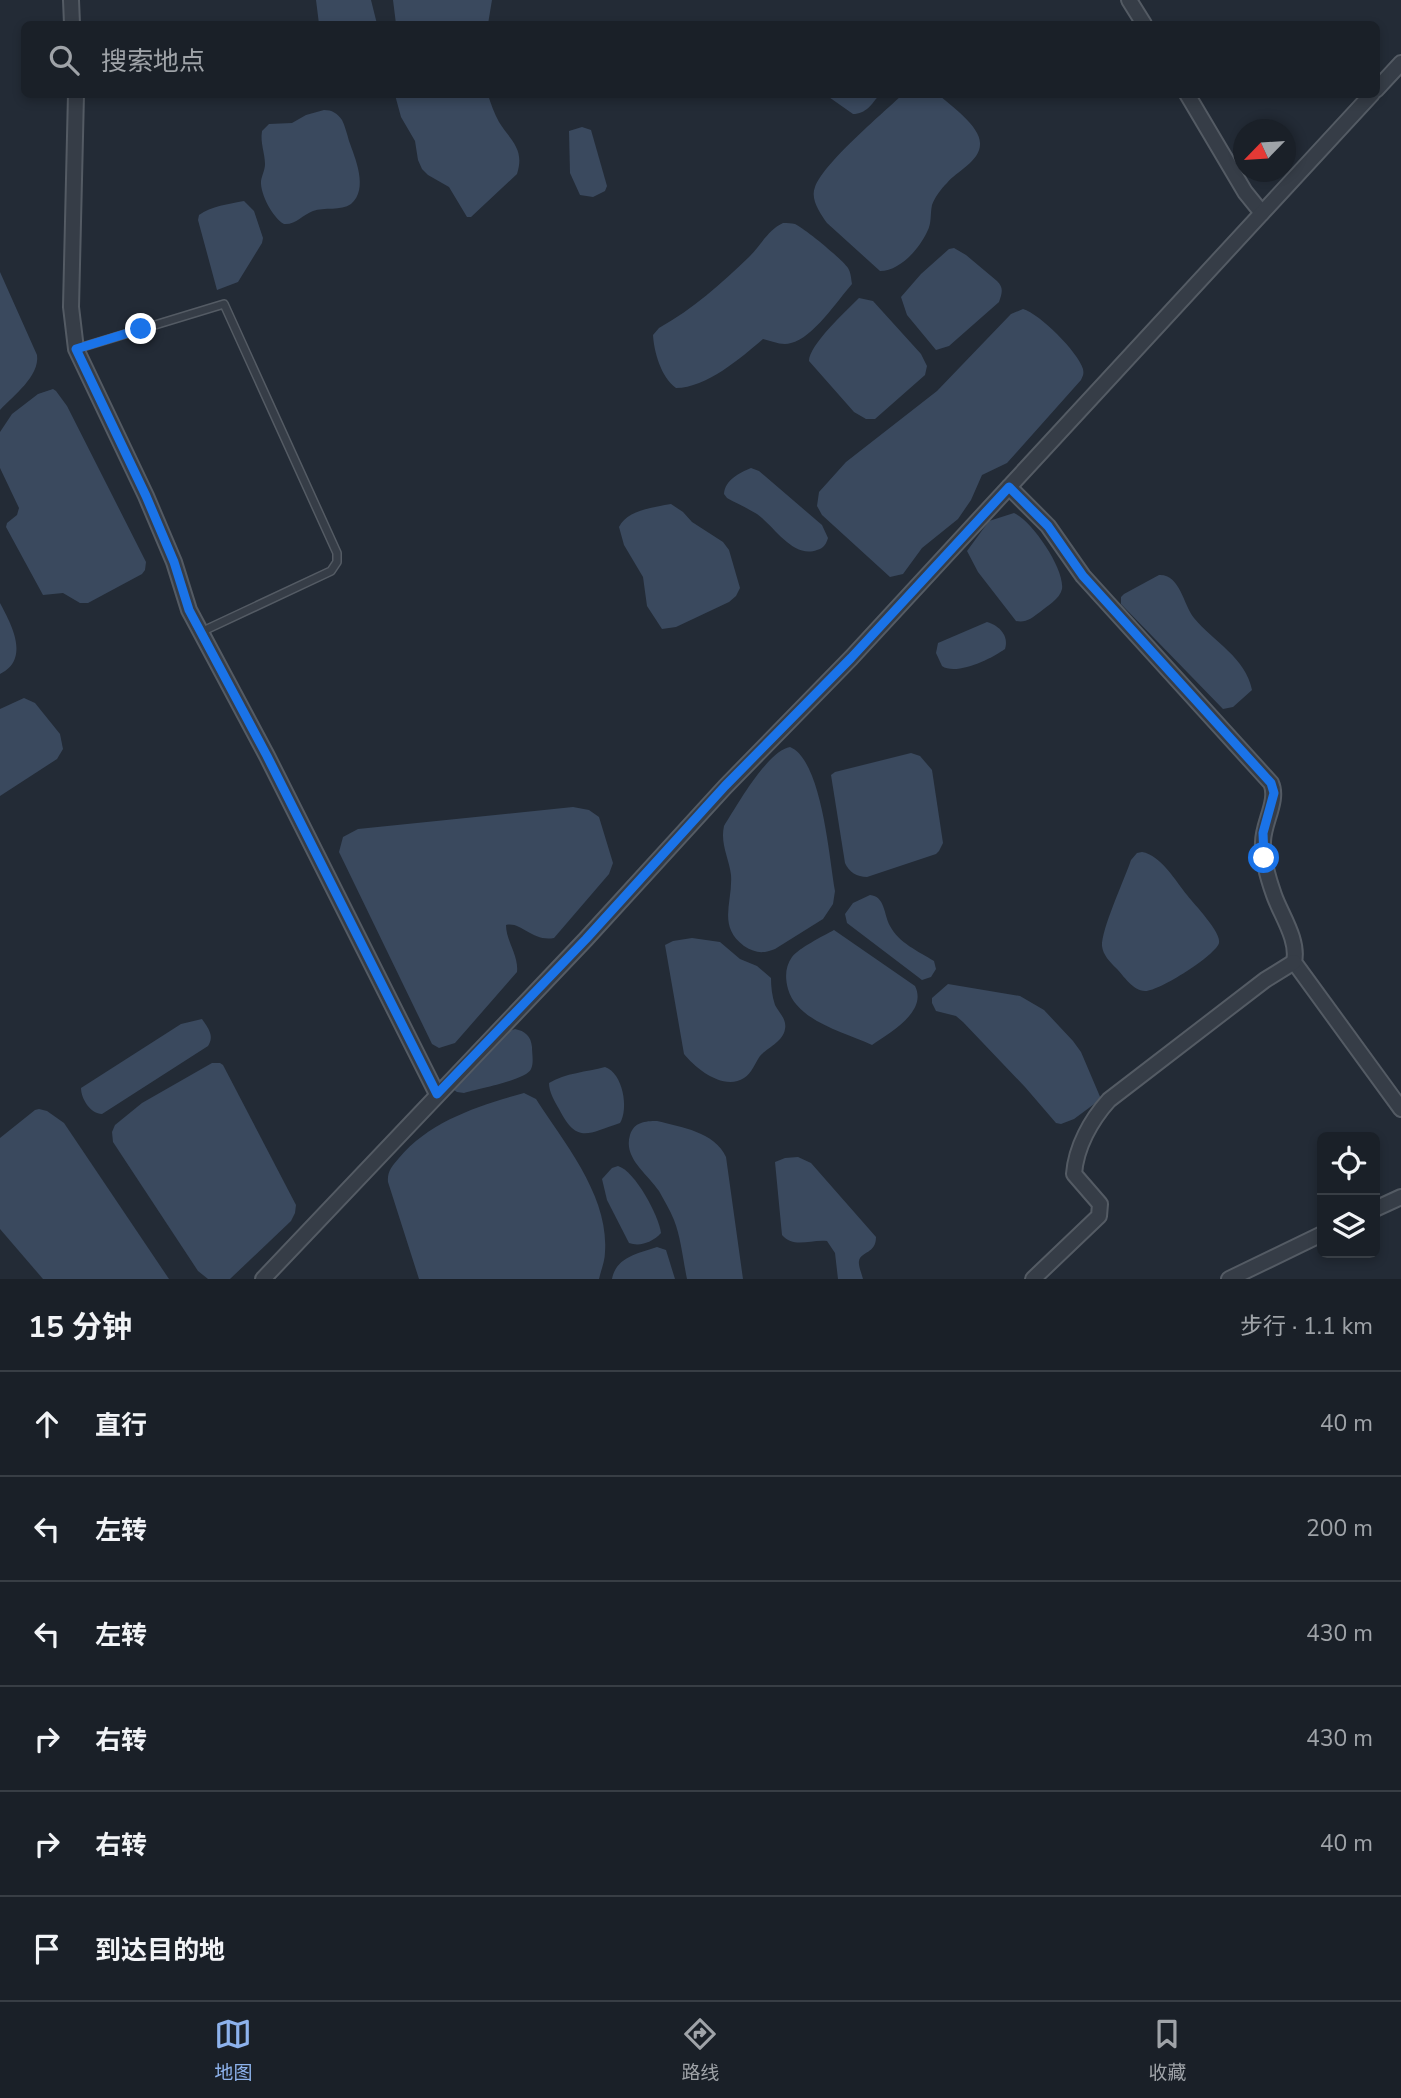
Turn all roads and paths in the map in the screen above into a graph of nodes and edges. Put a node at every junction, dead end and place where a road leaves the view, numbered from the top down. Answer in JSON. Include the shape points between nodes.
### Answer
{"nodes":[{"id":1,"x":71,"y":0,"type":"edge"},
{"id":2,"x":1129,"y":0,"type":"edge"},
{"id":3,"x":72,"y":21,"type":"edge"},
{"id":4,"x":1142,"y":21,"type":"edge"},
{"id":5,"x":1401,"y":64,"type":"edge"},
{"id":6,"x":1380,"y":87,"type":"edge"},
{"id":7,"x":76,"y":98,"type":"edge"},
{"id":8,"x":1189,"y":98,"type":"edge"},
{"id":9,"x":1368,"y":98,"type":"edge"},
{"id":10,"x":1262,"y":213,"type":"junction"},
{"id":11,"x":76,"y":349,"type":"junction"},
{"id":12,"x":1009,"y":487,"type":"junction"},
{"id":13,"x":201,"y":632,"type":"junction"},
{"id":14,"x":1294,"y":962,"type":"junction"},
{"id":15,"x":437,"y":1094,"type":"junction"},
{"id":16,"x":1401,"y":1109,"type":"edge"},
{"id":17,"x":1401,"y":1197,"type":"edge"},
{"id":18,"x":1380,"y":1207,"type":"edge"},
{"id":19,"x":1317,"y":1236,"type":"edge"},
{"id":20,"x":263,"y":1279,"type":"edge"},
{"id":21,"x":1033,"y":1279,"type":"edge"},
{"id":22,"x":1229,"y":1279,"type":"edge"}],
"edges":[{"from":1,"to":3,"type":"street"},
{"from":2,"to":4,"type":"street"},
{"from":5,"to":6,"type":"street"},
{"from":7,"to":11,"type":"street","via":[[71,307]]},
{"from":8,"to":10,"type":"street"},
{"from":9,"to":10,"type":"street"},
{"from":10,"to":12,"type":"street"},
{"from":11,"to":13,"type":"street","via":[[146,496]]},
{"from":11,"to":13,"type":"lane","via":[[224,304],[337,553],[331,571]]},
{"from":12,"to":14,"type":"street","via":[[1048,526],[1083,576],[1271,783],[1274,793],[1263,833],[1264,858],[1293,942]]},
{"from":12,"to":15,"type":"street"},
{"from":13,"to":15,"type":"street"},
{"from":14,"to":16,"type":"street"},
{"from":14,"to":21,"type":"street","via":[[1099,1111],[1075,1158],[1074,1174],[1100,1204],[1099,1216]]},
{"from":15,"to":20,"type":"street"},
{"from":17,"to":18,"type":"street"},
{"from":19,"to":22,"type":"street"}]}
